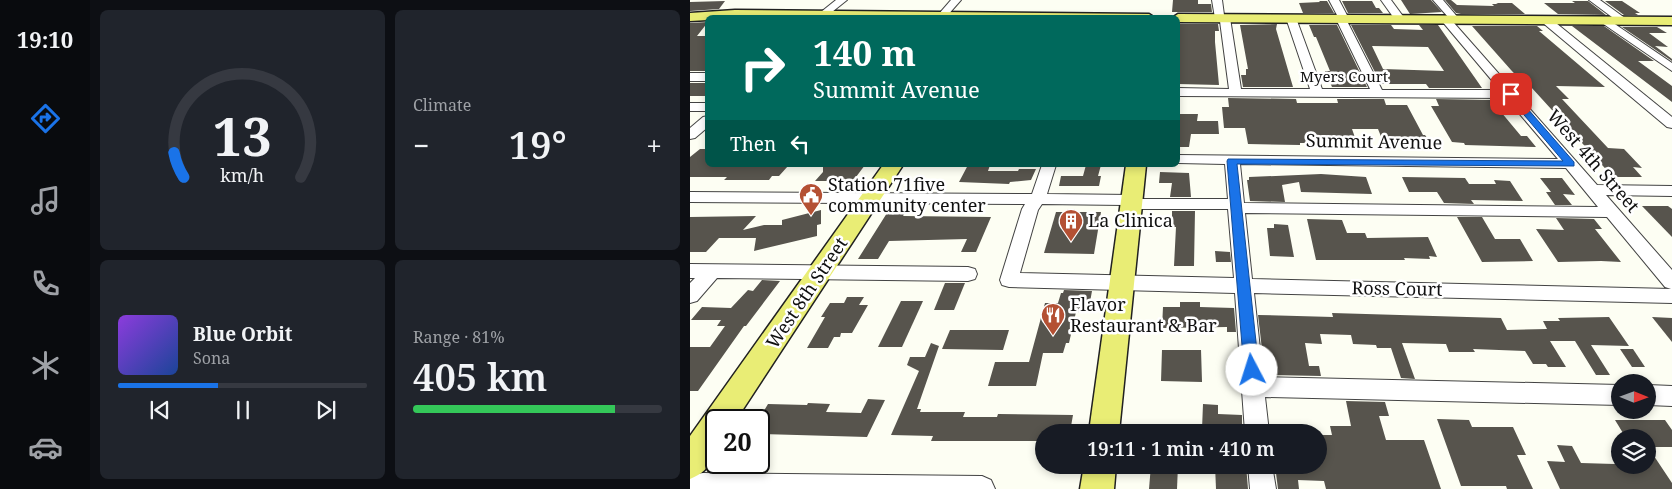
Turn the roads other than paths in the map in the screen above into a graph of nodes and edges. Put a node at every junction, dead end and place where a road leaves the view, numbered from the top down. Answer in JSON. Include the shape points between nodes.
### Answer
{"nodes":[{"id":1,"x":842,"y":0,"type":"edge"},
{"id":2,"x":956,"y":0,"type":"edge"},
{"id":3,"x":1217,"y":0,"type":"edge"},
{"id":4,"x":1334,"y":0,"type":"edge"},
{"id":5,"x":1386,"y":0,"type":"edge"},
{"id":6,"x":1438,"y":0,"type":"edge"},
{"id":7,"x":1594,"y":0,"type":"edge"},
{"id":8,"x":720,"y":15,"type":"edge"},
{"id":9,"x":783,"y":15,"type":"edge"},
{"id":10,"x":832,"y":15,"type":"edge"},
{"id":11,"x":943,"y":15,"type":"edge"},
{"id":12,"x":705,"y":16,"type":"edge"},
{"id":13,"x":690,"y":17,"type":"edge"},
{"id":14,"x":1180,"y":18,"type":"edge"},
{"id":15,"x":1222,"y":18,"type":"junction"},
{"id":16,"x":1291,"y":18,"type":"junction"},
{"id":17,"x":1342,"y":19,"type":"junction"},
{"id":18,"x":1400,"y":19,"type":"junction"},
{"id":19,"x":1450,"y":20,"type":"junction"},
{"id":20,"x":1547,"y":21,"type":"junction"},
{"id":21,"x":1606,"y":21,"type":"junction"},
{"id":22,"x":1624,"y":21,"type":"junction"},
{"id":23,"x":1670,"y":22,"type":"edge"},
{"id":24,"x":1672,"y":68,"type":"edge"},
{"id":25,"x":690,"y":77,"type":"edge"},
{"id":26,"x":705,"y":77,"type":"edge"},
{"id":27,"x":1180,"y":92,"type":"edge"},
{"id":28,"x":1236,"y":93,"type":"junction"},
{"id":29,"x":1317,"y":93,"type":"junction"},
{"id":30,"x":1378,"y":93,"type":"junction"},
{"id":31,"x":1511,"y":94,"type":"junction"},
{"id":32,"x":690,"y":107,"type":"edge"},
{"id":33,"x":705,"y":107,"type":"edge"},
{"id":34,"x":705,"y":122,"type":"edge"},
{"id":35,"x":1672,"y":124,"type":"edge"},
{"id":36,"x":690,"y":135,"type":"edge"},
{"id":37,"x":1180,"y":159,"type":"edge"},
{"id":38,"x":1232,"y":161,"type":"junction"},
{"id":39,"x":1570,"y":164,"type":"junction"},
{"id":40,"x":893,"y":167,"type":"edge"},
{"id":41,"x":1048,"y":167,"type":"edge"},
{"id":42,"x":1136,"y":167,"type":"edge"},
{"id":43,"x":1592,"y":190,"type":"junction"},
{"id":44,"x":1672,"y":191,"type":"edge"},
{"id":45,"x":690,"y":197,"type":"edge"},
{"id":46,"x":872,"y":197,"type":"junction"},
{"id":47,"x":1038,"y":199,"type":"junction"},
{"id":48,"x":1131,"y":202,"type":"junction"},
{"id":49,"x":1236,"y":206,"type":"junction"},
{"id":50,"x":1611,"y":212,"type":"junction"},
{"id":51,"x":690,"y":271,"type":"edge"},
{"id":52,"x":712,"y":271,"type":"junction"},
{"id":53,"x":821,"y":272,"type":"junction"},
{"id":54,"x":968,"y":274,"type":"dead end"},
{"id":55,"x":1672,"y":282,"type":"edge"},
{"id":56,"x":1121,"y":284,"type":"junction"},
{"id":57,"x":1244,"y":285,"type":"junction"},
{"id":58,"x":690,"y":296,"type":"edge"},
{"id":59,"x":1672,"y":296,"type":"edge"},
{"id":60,"x":1253,"y":387,"type":"junction"},
{"id":61,"x":1611,"y":395,"type":"edge"},
{"id":62,"x":1656,"y":396,"type":"edge"},
{"id":63,"x":1672,"y":396,"type":"edge"},
{"id":64,"x":728,"y":409,"type":"edge"},
{"id":65,"x":1105,"y":424,"type":"edge"},
{"id":66,"x":1256,"y":424,"type":"edge"},
{"id":67,"x":705,"y":441,"type":"edge"},
{"id":68,"x":690,"y":463,"type":"edge"},
{"id":69,"x":1099,"y":474,"type":"edge"},
{"id":70,"x":1261,"y":474,"type":"edge"},
{"id":71,"x":690,"y":488,"type":"edge"},
{"id":72,"x":908,"y":489,"type":"edge"},
{"id":73,"x":982,"y":489,"type":"edge"},
{"id":74,"x":1097,"y":489,"type":"edge"},
{"id":75,"x":1263,"y":489,"type":"edge"}],
"edges":[{"from":1,"to":10,"type":"street"},
{"from":2,"to":11,"type":"street"},
{"from":3,"to":15,"type":"street"},
{"from":4,"to":17,"type":"street"},
{"from":5,"to":18,"type":"street"},
{"from":6,"to":19,"type":"street","name":"West 4th Street"},
{"from":7,"to":22,"type":"street"},
{"from":8,"to":9,"type":"main road"},
{"from":12,"to":13,"type":"main road"},
{"from":14,"to":15,"type":"main road"},
{"from":15,"to":16,"type":"main road"},
{"from":15,"to":28,"type":"street"},
{"from":16,"to":17,"type":"main road"},
{"from":16,"to":29,"type":"street"},
{"from":17,"to":18,"type":"main road"},
{"from":17,"to":30,"type":"street"},
{"from":18,"to":19,"type":"main road"},
{"from":19,"to":20,"type":"main road"},
{"from":19,"to":31,"type":"street","name":"West 4th Street"},
{"from":20,"to":21,"type":"main road"},
{"from":20,"to":35,"type":"street"},
{"from":21,"to":22,"type":"main road"},
{"from":21,"to":24,"type":"street"},
{"from":22,"to":23,"type":"main road"},
{"from":25,"to":26,"type":"street"},
{"from":27,"to":28,"type":"street","name":"Myers Court"},
{"from":28,"to":29,"type":"street","name":"Myers Court"},
{"from":29,"to":30,"type":"street","name":"Myers Court"},
{"from":30,"to":31,"type":"street","name":"Myers Court"},
{"from":31,"to":39,"type":"street","name":"West 4th Street"},
{"from":32,"to":33,"type":"street"},
{"from":34,"to":36,"type":"street"},
{"from":37,"to":38,"type":"street","name":"Summit Avenue"},
{"from":38,"to":39,"type":"street","name":"Summit Avenue"},
{"from":38,"to":49,"type":"street"},
{"from":39,"to":43,"type":"street","name":"West 4th Street"},
{"from":40,"to":46,"type":"main road","name":"West 8th Street"},
{"from":41,"to":47,"type":"street"},
{"from":42,"to":48,"type":"main road"},
{"from":43,"to":44,"type":"street"},
{"from":43,"to":50,"type":"street","name":"West 4th Street"},
{"from":45,"to":46,"type":"street"},
{"from":46,"to":47,"type":"street"},
{"from":46,"to":53,"type":"main road","name":"West 8th Street"},
{"from":47,"to":48,"type":"street"},
{"from":47,"to":56,"type":"street","name":"Ross Court","via":[[1030,209],[1009,280]]},
{"from":48,"to":49,"type":"street"},
{"from":48,"to":56,"type":"main road"},
{"from":49,"to":50,"type":"street"},
{"from":49,"to":57,"type":"street"},
{"from":50,"to":55,"type":"street","name":"West 4th Street"},
{"from":51,"to":52,"type":"street"},
{"from":52,"to":53,"type":"street"},
{"from":52,"to":58,"type":"street"},
{"from":53,"to":54,"type":"street"},
{"from":53,"to":64,"type":"main road","name":"West 8th Street"},
{"from":56,"to":57,"type":"street","name":"Ross Court"},
{"from":56,"to":65,"type":"main road"},
{"from":57,"to":59,"type":"street","name":"Ross Court"},
{"from":57,"to":60,"type":"street"},
{"from":60,"to":61,"type":"street"},
{"from":60,"to":66,"type":"street"},
{"from":62,"to":63,"type":"street"},
{"from":67,"to":68,"type":"main road"},
{"from":69,"to":74,"type":"main road"},
{"from":70,"to":75,"type":"street"},
{"from":71,"to":72,"type":"street"},
{"from":72,"to":73,"type":"street"}]}
